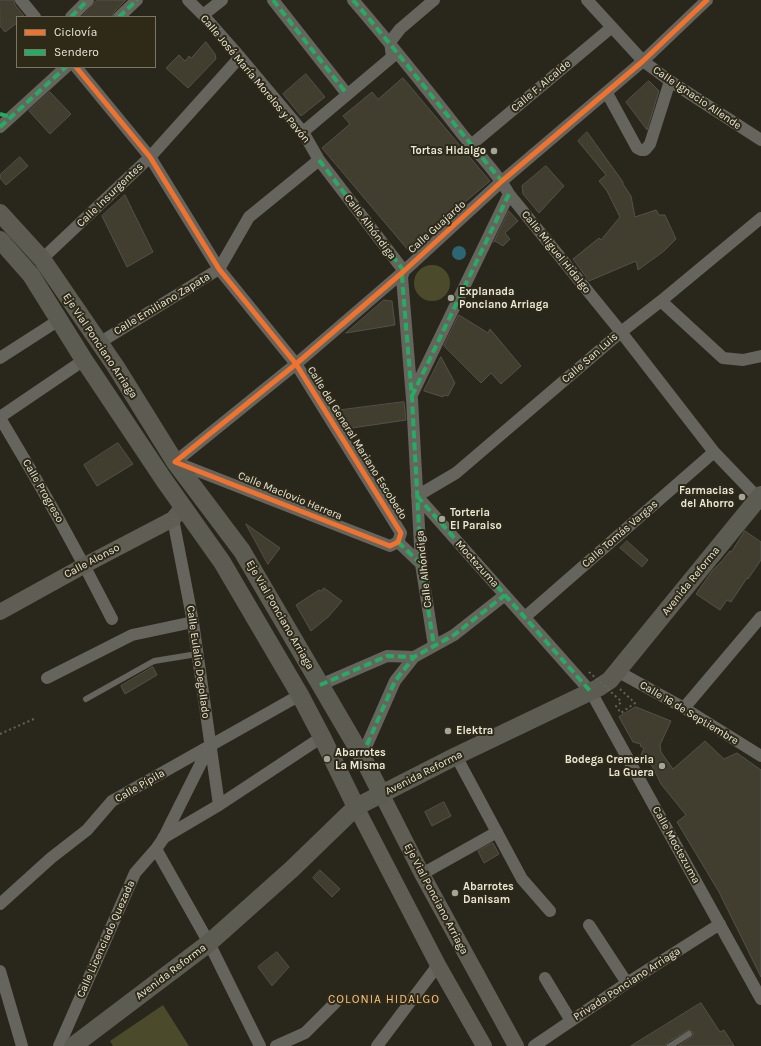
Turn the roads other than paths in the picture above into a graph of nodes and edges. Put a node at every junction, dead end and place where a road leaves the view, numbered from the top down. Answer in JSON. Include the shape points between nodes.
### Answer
{"nodes":[{"id":1,"x":21,"y":0,"type":"edge"},
{"id":2,"x":88,"y":0,"type":"edge"},
{"id":3,"x":137,"y":0,"type":"edge"},
{"id":4,"x":188,"y":0,"type":"edge"},
{"id":5,"x":222,"y":0,"type":"edge"},
{"id":6,"x":273,"y":0,"type":"edge"},
{"id":7,"x":353,"y":0,"type":"edge"},
{"id":8,"x":434,"y":0,"type":"edge"},
{"id":9,"x":587,"y":0,"type":"edge"},
{"id":10,"x":707,"y":0,"type":"edge"},
{"id":11,"x":203,"y":15,"type":"junction"},
{"id":12,"x":34,"y":16,"type":"edge"},
{"id":13,"x":72,"y":16,"type":"edge"},
{"id":14,"x":120,"y":16,"type":"edge"},
{"id":15,"x":612,"y":27,"type":"junction"},
{"id":16,"x":390,"y":42,"type":"junction"},
{"id":17,"x":240,"y":57,"type":"junction"},
{"id":18,"x":643,"y":61,"type":"junction"},
{"id":19,"x":65,"y":68,"type":"edge"},
{"id":20,"x":77,"y":68,"type":"edge"},
{"id":21,"x":670,"y":81,"type":"junction"},
{"id":22,"x":607,"y":93,"type":"junction"},
{"id":23,"x":347,"y":94,"type":"junction"},
{"id":24,"x":5,"y":115,"type":"edge"},
{"id":25,"x":0,"y":127,"type":"edge"},
{"id":26,"x":303,"y":132,"type":"junction"},
{"id":27,"x":761,"y":140,"type":"edge"},
{"id":28,"x":471,"y":145,"type":"junction"},
{"id":29,"x":150,"y":157,"type":"junction"},
{"id":30,"x":319,"y":160,"type":"junction"},
{"id":31,"x":502,"y":181,"type":"junction"},
{"id":32,"x":509,"y":194,"type":"junction"},
{"id":33,"x":761,"y":218,"type":"edge"},
{"id":34,"x":2,"y":220,"type":"edge"},
{"id":35,"x":0,"y":240,"type":"edge"},
{"id":36,"x":42,"y":259,"type":"junction"},
{"id":37,"x":219,"y":269,"type":"junction"},
{"id":38,"x":404,"y":271,"type":"junction"},
{"id":39,"x":661,"y":301,"type":"junction"},
{"id":40,"x":59,"y":320,"type":"junction"},
{"id":41,"x":621,"y":332,"type":"junction"},
{"id":42,"x":99,"y":343,"type":"junction"},
{"id":43,"x":761,"y":356,"type":"edge"},
{"id":44,"x":0,"y":358,"type":"edge"},
{"id":45,"x":84,"y":360,"type":"junction"},
{"id":46,"x":296,"y":364,"type":"junction"},
{"id":47,"x":412,"y":396,"type":"junction"},
{"id":48,"x":0,"y":417,"type":"edge"},
{"id":49,"x":714,"y":452,"type":"junction"},
{"id":50,"x":175,"y":462,"type":"junction"},
{"id":51,"x":417,"y":496,"type":"junction"},
{"id":52,"x":760,"y":498,"type":"edge"},
{"id":53,"x":178,"y":513,"type":"junction"},
{"id":54,"x":398,"y":542,"type":"junction"},
{"id":55,"x":421,"y":564,"type":"junction"},
{"id":56,"x":85,"y":565,"type":"junction"},
{"id":57,"x":506,"y":595,"type":"junction"},
{"id":58,"x":0,"y":612,"type":"edge"},
{"id":59,"x":525,"y":617,"type":"junction"},
{"id":60,"x":761,"y":617,"type":"edge"},
{"id":61,"x":112,"y":619,"type":"dead end"},
{"id":62,"x":193,"y":622,"type":"junction"},
{"id":63,"x":434,"y":646,"type":"junction"},
{"id":64,"x":197,"y":654,"type":"junction"},
{"id":65,"x":414,"y":657,"type":"junction"},
{"id":66,"x":613,"y":676,"type":"junction"},
{"id":67,"x":47,"y":678,"type":"dead end"},
{"id":68,"x":320,"y":685,"type":"junction"},
{"id":69,"x":591,"y":692,"type":"junction"},
{"id":70,"x":300,"y":695,"type":"junction"},
{"id":71,"x":86,"y":699,"type":"dead end"},
{"id":72,"x":684,"y":708,"type":"junction"},
{"id":73,"x":322,"y":737,"type":"junction"},
{"id":74,"x":210,"y":745,"type":"junction"},
{"id":75,"x":362,"y":756,"type":"junction"},
{"id":76,"x":456,"y":756,"type":"junction"},
{"id":77,"x":761,"y":756,"type":"edge"},
{"id":78,"x":382,"y":794,"type":"junction"},
{"id":79,"x":218,"y":805,"type":"junction"},
{"id":80,"x":356,"y":807,"type":"junction"},
{"id":81,"x":497,"y":832,"type":"junction"},
{"id":82,"x":159,"y":844,"type":"junction"},
{"id":83,"x":422,"y":874,"type":"junction"},
{"id":84,"x":0,"y":904,"type":"edge"},
{"id":85,"x":550,"y":911,"type":"dead end"},
{"id":86,"x":720,"y":924,"type":"junction"},
{"id":87,"x":589,"y":925,"type":"dead end"},
{"id":88,"x":209,"y":943,"type":"junction"},
{"id":89,"x":438,"y":965,"type":"junction"},
{"id":90,"x":0,"y":971,"type":"edge"},
{"id":91,"x":545,"y":978,"type":"dead end"},
{"id":92,"x":627,"y":983,"type":"junction"},
{"id":93,"x":761,"y":999,"type":"edge"},
{"id":94,"x":336,"y":1002,"type":"dead end"},
{"id":95,"x":571,"y":1021,"type":"junction"},
{"id":96,"x":689,"y":1034,"type":"dead end"},
{"id":97,"x":22,"y":1046,"type":"edge"},
{"id":98,"x":59,"y":1046,"type":"edge"},
{"id":99,"x":73,"y":1046,"type":"edge"},
{"id":100,"x":260,"y":1046,"type":"edge"},
{"id":101,"x":276,"y":1046,"type":"edge"},
{"id":102,"x":377,"y":1046,"type":"edge"},
{"id":103,"x":484,"y":1046,"type":"edge"},
{"id":104,"x":516,"y":1046,"type":"edge"},
{"id":105,"x":534,"y":1046,"type":"edge"},
{"id":106,"x":670,"y":1046,"type":"edge"}],
"edges":[{"from":1,"to":12,"type":"street"},
{"from":2,"to":13,"type":"street"},
{"from":3,"to":14,"type":"street"},
{"from":4,"to":11,"type":"street","name":"Calle José María Morelos y Pavón"},
{"from":5,"to":11,"type":"street"},
{"from":6,"to":23,"type":"street"},
{"from":7,"to":16,"type":"street","name":"Calle Miguel Hidalgo"},
{"from":8,"to":16,"type":"street","via":[[400,29]]},
{"from":9,"to":15,"type":"street","name":"Calle Ignacio Allende"},
{"from":10,"to":18,"type":"street","name":"Calle Guajardo"},
{"from":11,"to":17,"type":"street","name":"Calle José María Morelos y Pavón"},
{"from":15,"to":18,"type":"street","name":"Calle Ignacio Allende"},
{"from":15,"to":28,"type":"street","name":"Calle F. Alcalde"},
{"from":16,"to":23,"type":"street","via":[[392,57]]},
{"from":16,"to":28,"type":"street","name":"Calle Miguel Hidalgo"},
{"from":17,"to":26,"type":"street","name":"Calle José María Morelos y Pavón"},
{"from":17,"to":29,"type":"street","name":"Calle Insurgentes"},
{"from":18,"to":21,"type":"street","name":"Calle Ignacio Allende"},
{"from":18,"to":22,"type":"street","name":"Calle Guajardo"},
{"from":19,"to":24,"type":"street"},
{"from":20,"to":29,"type":"street","name":"Calle del General Mariano Escobedo"},
{"from":21,"to":22,"type":"street","via":[[650,144],[645,150],[637,148]]},
{"from":21,"to":27,"type":"street","name":"Calle Ignacio Allende"},
{"from":22,"to":31,"type":"street","name":"Calle Guajardo"},
{"from":23,"to":26,"type":"street"},
{"from":24,"to":25,"type":"street"},
{"from":26,"to":30,"type":"street","name":"Calle José María Morelos y Pavón"},
{"from":28,"to":31,"type":"street","name":"Calle Miguel Hidalgo"},
{"from":29,"to":36,"type":"street","name":"Calle Insurgentes"},
{"from":29,"to":37,"type":"street","name":"Calle del General Mariano Escobedo"},
{"from":30,"to":37,"type":"street","name":"Calle Emiliano Zapata","via":[[249,217]]},
{"from":30,"to":38,"type":"street","name":"Calle Alhóndiga"},
{"from":31,"to":32,"type":"street","name":"Calle Miguel Hidalgo"},
{"from":31,"to":38,"type":"street","name":"Calle Guajardo"},
{"from":32,"to":41,"type":"street","name":"Calle Miguel Hidalgo"},
{"from":32,"to":47,"type":"street","name":"Calle Alhóndiga"},
{"from":33,"to":39,"type":"street","name":"Calle San Luis"},
{"from":34,"to":36,"type":"main road","name":"Eje Vial Ponciano Arriaga"},
{"from":35,"to":40,"type":"main road","name":"Eje Vial Ponciano Arriaga","via":[[31,275]]},
{"from":36,"to":42,"type":"main road","name":"Eje Vial Ponciano Arriaga"},
{"from":37,"to":42,"type":"street","name":"Calle Emiliano Zapata"},
{"from":37,"to":46,"type":"street","name":"Calle del General Mariano Escobedo"},
{"from":38,"to":46,"type":"street","name":"Calle Guajardo"},
{"from":38,"to":47,"type":"street","name":"Calle Alhóndiga","via":[[402,277]]},
{"from":39,"to":41,"type":"street","name":"Calle San Luis"},
{"from":39,"to":43,"type":"street","via":[[723,358],[743,360]]},
{"from":40,"to":44,"type":"street"},
{"from":40,"to":45,"type":"main road","name":"Eje Vial Ponciano Arriaga"},
{"from":41,"to":49,"type":"street","name":"Calle Miguel Hidalgo"},
{"from":41,"to":51,"type":"street","name":"Calle San Luis","via":[[456,472]]},
{"from":42,"to":50,"type":"main road","name":"Eje Vial Ponciano Arriaga"},
{"from":45,"to":48,"type":"street"},
{"from":45,"to":53,"type":"main road","name":"Eje Vial Ponciano Arriaga"},
{"from":46,"to":50,"type":"street","name":"Calle Guajardo"},
{"from":46,"to":54,"type":"street","name":"Calle del General Mariano Escobedo","via":[[401,533]]},
{"from":47,"to":51,"type":"street","name":"Calle Alhóndiga"},
{"from":48,"to":56,"type":"street","name":"Calle Progreso"},
{"from":49,"to":52,"type":"street","name":"Calle Miguel Hidalgo"},
{"from":49,"to":59,"type":"street","name":"Calle Tomás Vargas"},
{"from":50,"to":54,"type":"street","name":"Calle Maclovio Herrera","via":[[390,546]]},
{"from":50,"to":68,"type":"main road","name":"Eje Vial Ponciano Arriaga","via":[[242,551]]},
{"from":51,"to":55,"type":"street","name":"Calle Alhóndiga"},
{"from":51,"to":57,"type":"street","name":"Moctezuma"},
{"from":52,"to":66,"type":"main road","name":"Avenida Reforma"},
{"from":53,"to":56,"type":"main road","name":"Calle Alonso"},
{"from":53,"to":62,"type":"street","name":"Calle Eulalio Degollado"},
{"from":53,"to":70,"type":"main road","name":"Eje Vial Ponciano Arriaga","via":[[222,562]]},
{"from":54,"to":55,"type":"street"},
{"from":55,"to":63,"type":"street","name":"Calle Alhóndiga"},
{"from":56,"to":58,"type":"main road","name":"Calle Alonso"},
{"from":56,"to":61,"type":"street","name":"Calle Progreso"},
{"from":57,"to":59,"type":"street"},
{"from":57,"to":63,"type":"street","via":[[454,636]]},
{"from":59,"to":69,"type":"street"},
{"from":60,"to":72,"type":"street"},
{"from":62,"to":64,"type":"street","name":"Calle Eulalio Degollado"},
{"from":62,"to":67,"type":"street","via":[[132,635]]},
{"from":63,"to":65,"type":"street"},
{"from":64,"to":71,"type":"lane","via":[[154,661]]},
{"from":64,"to":74,"type":"street","name":"Calle Eulalio Degollado"},
{"from":65,"to":68,"type":"street","via":[[387,656]]},
{"from":65,"to":75,"type":"street","via":[[395,681]]},
{"from":66,"to":69,"type":"main road","name":"Avenida Reforma"},
{"from":66,"to":72,"type":"street","name":"Calle 16 de Septiembre"},
{"from":68,"to":75,"type":"main road","name":"Eje Vial Ponciano Arriaga"},
{"from":69,"to":76,"type":"main road","name":"Avenida Reforma"},
{"from":69,"to":86,"type":"street","name":"Calle Moctezuma"},
{"from":70,"to":73,"type":"main road","name":"Eje Vial Ponciano Arriaga"},
{"from":70,"to":74,"type":"street","name":"Calle Pípila"},
{"from":72,"to":77,"type":"street","name":"Calle 16 de Septiembre"},
{"from":73,"to":79,"type":"street","name":"Calle Licenciado Quezada"},
{"from":73,"to":80,"type":"main road","name":"Eje Vial Ponciano Arriaga"},
{"from":74,"to":79,"type":"street","name":"Calle Eulalio Degollado"},
{"from":74,"to":82,"type":"street","name":"Calle Licenciado Quezada"},
{"from":74,"to":84,"type":"street","name":"Calle Pípila","via":[[112,801],[87,830]]},
{"from":75,"to":78,"type":"main road","name":"Eje Vial Ponciano Arriaga"},
{"from":76,"to":78,"type":"main road","name":"Avenida Reforma"},
{"from":76,"to":81,"type":"street"},
{"from":78,"to":80,"type":"main road","name":"Avenida Reforma"},
{"from":78,"to":83,"type":"main road","name":"Eje Vial Ponciano Arriaga"},
{"from":79,"to":82,"type":"street","name":"Calle Licenciado Quezada"},
{"from":80,"to":88,"type":"main road","name":"Avenida Reforma","via":[[292,869]]},
{"from":80,"to":89,"type":"main road","name":"Eje Vial Ponciano Arriaga"},
{"from":81,"to":83,"type":"street"},
{"from":81,"to":85,"type":"street","via":[[522,879]]},
{"from":82,"to":88,"type":"street"},
{"from":82,"to":98,"type":"street","name":"Calle Licenciado Quezada","via":[[135,873]]},
{"from":83,"to":104,"type":"main road","name":"Eje Vial Ponciano Arriaga"},
{"from":86,"to":92,"type":"street","name":"Privada Ponciano Arriaga"},
{"from":86,"to":93,"type":"street","name":"Calle Moctezuma"},
{"from":87,"to":92,"type":"street"},
{"from":88,"to":99,"type":"main road","name":"Avenida Reforma"},
{"from":88,"to":100,"type":"street"},
{"from":89,"to":102,"type":"street"},
{"from":89,"to":103,"type":"main road","name":"Eje Vial Ponciano Arriaga"},
{"from":90,"to":97,"type":"street"},
{"from":91,"to":95,"type":"street"},
{"from":92,"to":95,"type":"street","name":"Privada Ponciano Arriaga"},
{"from":94,"to":101,"type":"street","via":[[305,1033]]},
{"from":95,"to":105,"type":"street","name":"Privada Ponciano Arriaga"},
{"from":96,"to":106,"type":"lane"}]}
